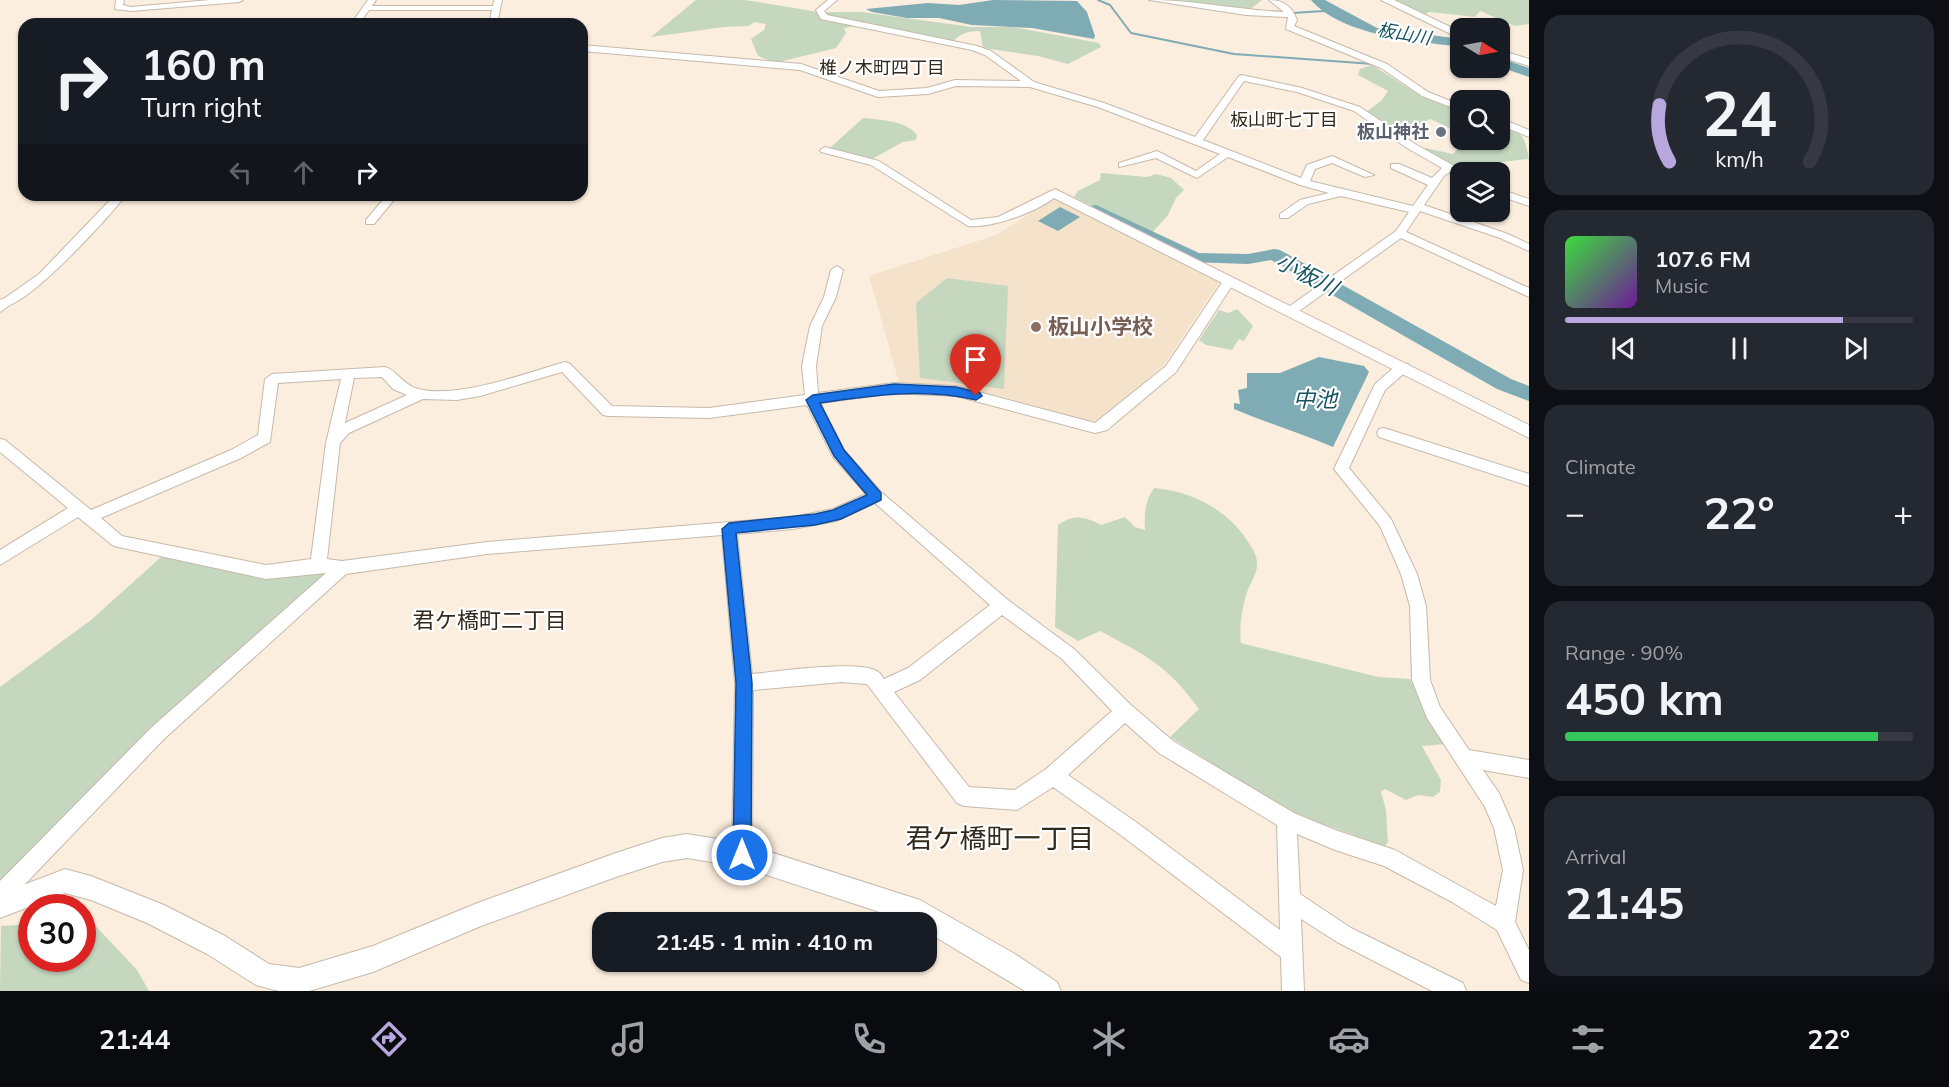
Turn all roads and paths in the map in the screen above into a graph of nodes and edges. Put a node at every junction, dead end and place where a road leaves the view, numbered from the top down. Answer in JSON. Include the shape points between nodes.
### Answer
{"nodes":[{"id":1,"x":120,"y":0,"type":"edge"},
{"id":2,"x":239,"y":0,"type":"edge"},
{"id":3,"x":833,"y":0,"type":"edge"},
{"id":4,"x":1153,"y":0,"type":"edge"},
{"id":5,"x":1273,"y":0,"type":"edge"},
{"id":6,"x":1386,"y":0,"type":"edge"},
{"id":7,"x":371,"y":4,"type":"edge"},
{"id":8,"x":498,"y":4,"type":"edge"},
{"id":9,"x":1291,"y":15,"type":"junction"},
{"id":10,"x":360,"y":18,"type":"edge"},
{"id":11,"x":1450,"y":31,"type":"edge"},
{"id":12,"x":588,"y":49,"type":"edge"},
{"id":13,"x":1510,"y":56,"type":"edge"},
{"id":14,"x":1529,"y":63,"type":"edge"},
{"id":15,"x":1031,"y":84,"type":"junction"},
{"id":16,"x":1450,"y":103,"type":"edge"},
{"id":17,"x":1510,"y":125,"type":"edge"},
{"id":18,"x":1529,"y":134,"type":"edge"},
{"id":19,"x":1197,"y":142,"type":"junction"},
{"id":20,"x":825,"y":150,"type":"dead end"},
{"id":21,"x":1226,"y":154,"type":"junction"},
{"id":22,"x":1123,"y":165,"type":"dead end"},
{"id":23,"x":1395,"y":166,"type":"dead end"},
{"id":24,"x":1449,"y":168,"type":"joint"},
{"id":25,"x":1369,"y":175,"type":"dead end"},
{"id":26,"x":1304,"y":183,"type":"junction"},
{"id":27,"x":1433,"y":183,"type":"junction"},
{"id":28,"x":1339,"y":192,"type":"junction"},
{"id":29,"x":1055,"y":193,"type":"joint"},
{"id":30,"x":1510,"y":196,"type":"edge"},
{"id":31,"x":115,"y":201,"type":"edge"},
{"id":32,"x":388,"y":201,"type":"edge"},
{"id":33,"x":1529,"y":203,"type":"edge"},
{"id":34,"x":1417,"y":209,"type":"junction"},
{"id":35,"x":1284,"y":216,"type":"dead end"},
{"id":36,"x":370,"y":222,"type":"dead end"},
{"id":37,"x":1400,"y":233,"type":"junction"},
{"id":38,"x":1529,"y":248,"type":"edge"},
{"id":39,"x":837,"y":270,"type":"dead end"},
{"id":40,"x":1229,"y":281,"type":"junction"},
{"id":41,"x":1529,"y":293,"type":"edge"},
{"id":42,"x":3,"y":305,"type":"edge"},
{"id":43,"x":1291,"y":311,"type":"junction"},
{"id":44,"x":1403,"y":367,"type":"junction"},
{"id":45,"x":349,"y":373,"type":"junction"},
{"id":46,"x":420,"y":395,"type":"junction"},
{"id":47,"x":813,"y":400,"type":"junction"},
{"id":48,"x":1529,"y":432,"type":"edge"},
{"id":49,"x":1384,"y":433,"type":"dead end"},
{"id":50,"x":333,"y":443,"type":"junction"},
{"id":51,"x":0,"y":444,"type":"edge"},
{"id":52,"x":1529,"y":480,"type":"edge"},
{"id":53,"x":876,"y":496,"type":"junction"},
{"id":54,"x":85,"y":513,"type":"junction"},
{"id":55,"x":729,"y":529,"type":"junction"},
{"id":56,"x":0,"y":558,"type":"edge"},
{"id":57,"x":318,"y":565,"type":"junction"},
{"id":58,"x":342,"y":568,"type":"junction"},
{"id":59,"x":1002,"y":605,"type":"junction"},
{"id":60,"x":744,"y":683,"type":"junction"},
{"id":61,"x":881,"y":688,"type":"junction"},
{"id":62,"x":1125,"y":711,"type":"junction"},
{"id":63,"x":1464,"y":758,"type":"junction"},
{"id":64,"x":1529,"y":769,"type":"edge"},
{"id":65,"x":1053,"y":776,"type":"junction"},
{"id":66,"x":1287,"y":820,"type":"junction"},
{"id":67,"x":742,"y":855,"type":"junction"},
{"id":68,"x":0,"y":896,"type":"edge"},
{"id":69,"x":1290,"y":900,"type":"junction"},
{"id":70,"x":0,"y":906,"type":"edge"},
{"id":71,"x":1504,"y":923,"type":"junction"},
{"id":72,"x":1291,"y":951,"type":"junction"},
{"id":73,"x":1528,"y":969,"type":"edge"},
{"id":74,"x":1048,"y":991,"type":"edge"},
{"id":75,"x":1293,"y":991,"type":"edge"},
{"id":76,"x":1455,"y":991,"type":"edge"}],
"edges":[{"from":1,"to":2,"type":"street","via":[[118,7],[131,9]]},
{"from":3,"to":15,"type":"street","via":[[820,10],[824,17],[981,51]]},
{"from":4,"to":9,"type":"street"},
{"from":5,"to":9,"type":"street"},
{"from":6,"to":11,"type":"street"},
{"from":7,"to":8,"type":"street"},
{"from":7,"to":10,"type":"street"},
{"from":9,"to":16,"type":"street","via":[[1289,27],[1384,66],[1425,93]]},
{"from":12,"to":15,"type":"street","via":[[801,67],[878,94],[928,91],[955,83]]},
{"from":13,"to":14,"type":"street"},
{"from":15,"to":19,"type":"street","via":[[1101,105]]},
{"from":17,"to":18,"type":"street"},
{"from":19,"to":21,"type":"street"},
{"from":19,"to":24,"type":"street","via":[[1242,78],[1299,90],[1357,109]]},
{"from":20,"to":29,"type":"street","via":[[875,163],[968,223],[978,225]]},
{"from":21,"to":22,"type":"street","via":[[1197,175],[1157,154]]},
{"from":21,"to":26,"type":"street"},
{"from":23,"to":27,"type":"street"},
{"from":24,"to":27,"type":"street"},
{"from":25,"to":26,"type":"street","via":[[1332,159],[1311,167]]},
{"from":26,"to":28,"type":"street"},
{"from":27,"to":34,"type":"street"},
{"from":28,"to":34,"type":"street"},
{"from":28,"to":35,"type":"street","via":[[1304,202]]},
{"from":29,"to":40,"type":"street"},
{"from":30,"to":33,"type":"street"},
{"from":31,"to":42,"type":"street","via":[[43,277]]},
{"from":32,"to":36,"type":"street"},
{"from":34,"to":37,"type":"street"},
{"from":34,"to":38,"type":"street","via":[[1504,236]]},
{"from":37,"to":41,"type":"street"},
{"from":37,"to":43,"type":"street"},
{"from":39,"to":47,"type":"street","via":[[816,326],[809,366]]},
{"from":40,"to":43,"type":"street"},
{"from":40,"to":47,"type":"street","via":[[1171,369],[1102,426],[1076,425],[956,391],[894,388]]},
{"from":43,"to":44,"type":"street"},
{"from":44,"to":48,"type":"street"},
{"from":44,"to":63,"type":"street","via":[[1380,387],[1341,469],[1386,523],[1410,574],[1418,606],[1421,680],[1433,712]]},
{"from":45,"to":46,"type":"street","via":[[385,372],[398,386]]},
{"from":45,"to":50,"type":"street"},
{"from":45,"to":54,"type":"street","via":[[272,379],[265,438],[236,454]]},
{"from":46,"to":47,"type":"street","via":[[453,397],[565,367],[608,411],[709,413]]},
{"from":46,"to":50,"type":"street","via":[[344,429]]},
{"from":47,"to":53,"type":"street","via":[[838,453]]},
{"from":49,"to":52,"type":"street"},
{"from":50,"to":57,"type":"street"},
{"from":51,"to":54,"type":"street"},
{"from":53,"to":55,"type":"street","via":[[836,515]]},
{"from":53,"to":59,"type":"street"},
{"from":54,"to":56,"type":"street"},
{"from":54,"to":57,"type":"street","via":[[118,541],[266,572]]},
{"from":55,"to":58,"type":"street","via":[[487,548]]},
{"from":55,"to":60,"type":"street"},
{"from":57,"to":58,"type":"street"},
{"from":58,"to":68,"type":"street","via":[[158,733]]},
{"from":59,"to":61,"type":"street","via":[[914,674]]},
{"from":59,"to":62,"type":"street","via":[[1068,654]]},
{"from":60,"to":61,"type":"street","via":[[842,674],[872,677]]},
{"from":60,"to":67,"type":"street"},
{"from":61,"to":65,"type":"street","via":[[964,796],[1017,800]]},
{"from":62,"to":65,"type":"street"},
{"from":62,"to":66,"type":"street","via":[[1166,747]]},
{"from":63,"to":64,"type":"street"},
{"from":63,"to":71,"type":"street","via":[[1492,800],[1504,828],[1513,870]]},
{"from":65,"to":72,"type":"street"},
{"from":66,"to":69,"type":"street"},
{"from":66,"to":71,"type":"street","via":[[1388,857]]},
{"from":67,"to":70,"type":"street","via":[[687,846],[662,850],[480,914],[373,960],[299,981],[265,976],[216,945],[125,899],[65,881]]},
{"from":67,"to":74,"type":"street","via":[[911,909]]},
{"from":69,"to":72,"type":"street"},
{"from":69,"to":76,"type":"street","via":[[1344,935]]},
{"from":71,"to":73,"type":"street"},
{"from":72,"to":75,"type":"street"}]}
